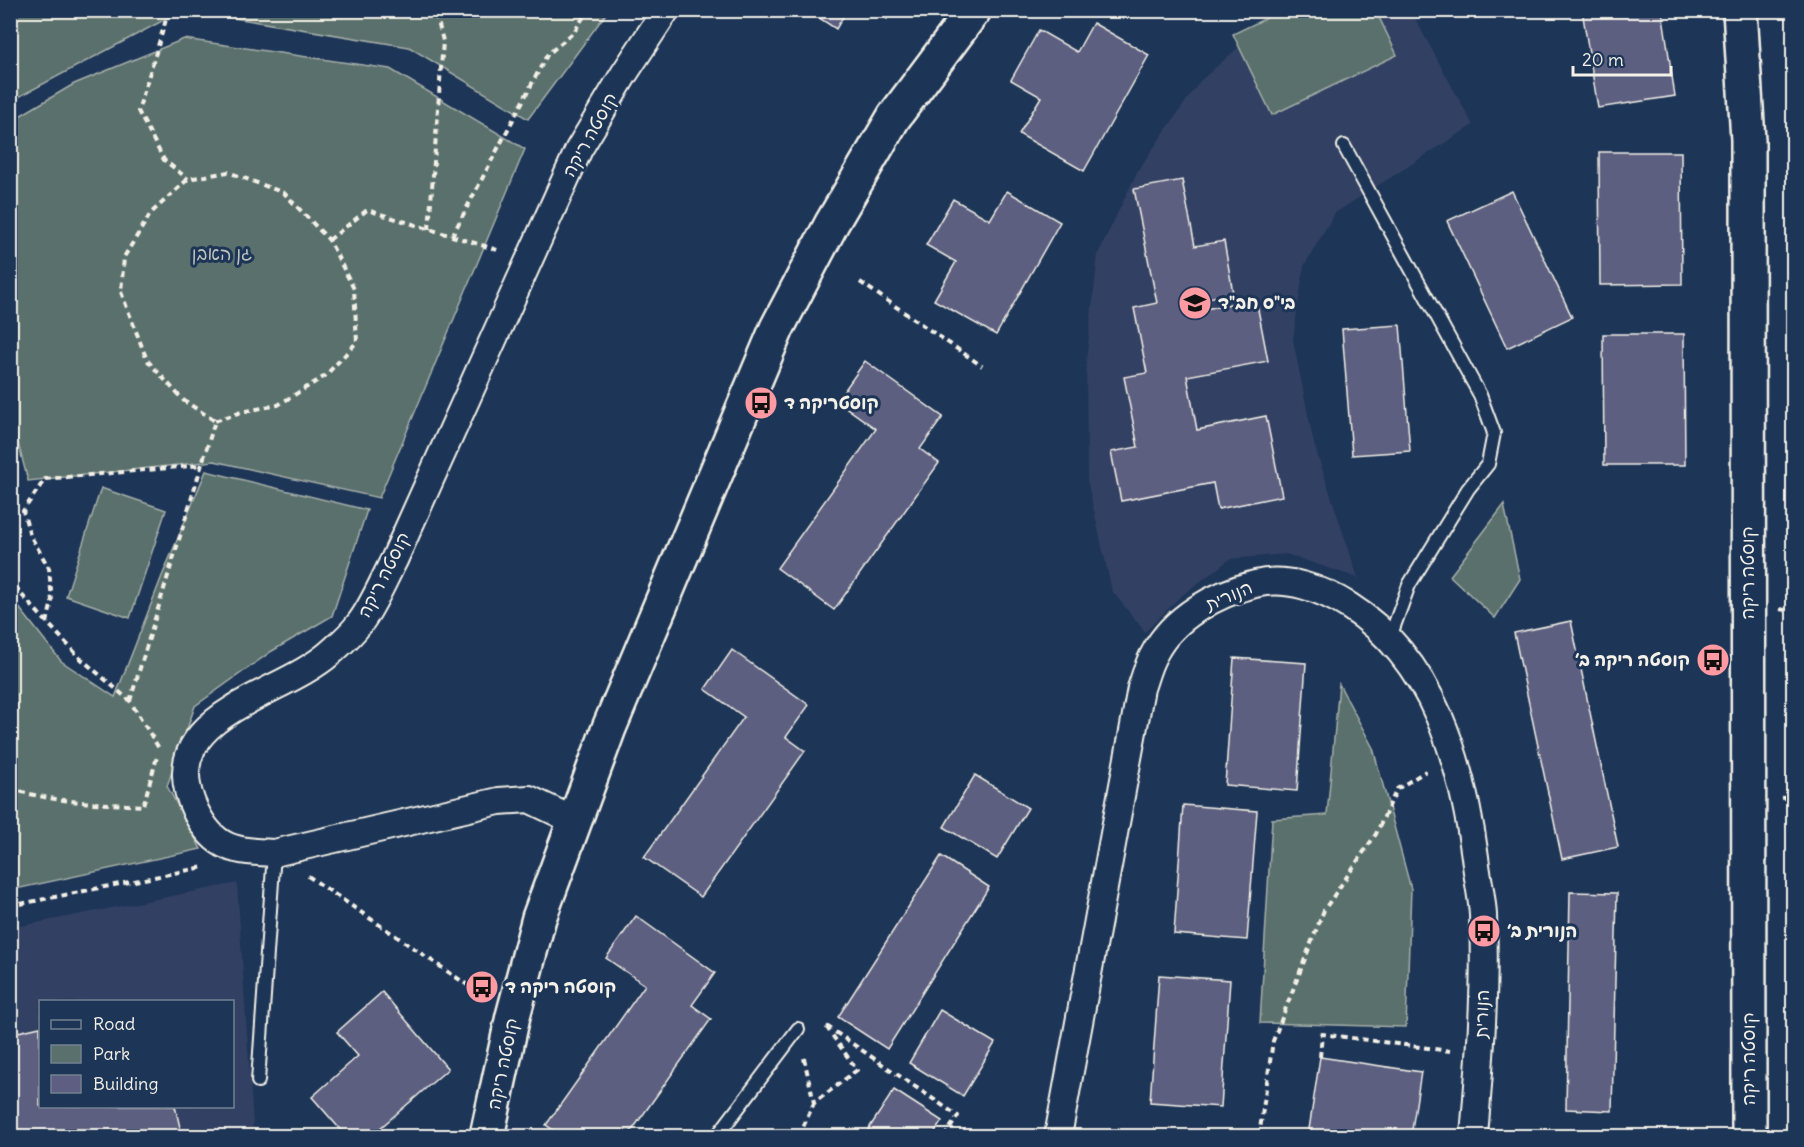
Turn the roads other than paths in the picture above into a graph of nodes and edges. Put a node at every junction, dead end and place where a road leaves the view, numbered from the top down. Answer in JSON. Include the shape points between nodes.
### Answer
{"nodes":[{"id":1,"x":666,"y":10,"type":"edge"},
{"id":2,"x":974,"y":10,"type":"edge"},
{"id":3,"x":1740,"y":10,"type":"edge"},
{"id":4,"x":1344,"y":146,"type":"dead end"},
{"id":5,"x":1389,"y":640,"type":"junction"},
{"id":6,"x":575,"y":821,"type":"junction"},
{"id":7,"x":274,"y":853,"type":"junction"},
{"id":8,"x":798,"y":1029,"type":"road end"},
{"id":9,"x":258,"y":1082,"type":"dead end"},
{"id":10,"x":487,"y":1137,"type":"edge"},
{"id":11,"x":717,"y":1137,"type":"edge"},
{"id":12,"x":1058,"y":1137,"type":"edge"},
{"id":13,"x":1474,"y":1137,"type":"edge"},
{"id":14,"x":1749,"y":1137,"type":"edge"}],
"edges":[{"from":1,"to":7,"type":"street","name":"קוסטה ריקה","via":[[579,149],[394,560],[360,624],[329,654],[292,680],[240,704],[213,722],[190,748],[186,782],[196,812],[218,843],[245,852]]},
{"from":2,"to":6,"type":"street","name":"קוסטה ריקה","via":[[894,117],[777,328],[609,728]]},
{"from":3,"to":14,"type":"street","name":"קוסטה ריקה","via":[[1748,140]]},
{"from":4,"to":5,"type":"lane","via":[[1480,395],[1494,433],[1488,464],[1468,489],[1409,585]]},
{"from":5,"to":12,"type":"street","name":"הנורית","via":[[1368,618],[1339,600],[1306,586],[1269,580],[1208,602],[1177,624],[1154,653],[1141,688]]},
{"from":5,"to":13,"type":"street","name":"הנורית","via":[[1420,678],[1440,716],[1458,765],[1472,834],[1483,913],[1483,988]]},
{"from":6,"to":7,"type":"street","via":[[529,799],[499,801]]},
{"from":6,"to":10,"type":"street","name":"קוסטה ריקה","via":[[539,918]]},
{"from":7,"to":9,"type":"lane"},
{"from":8,"to":11,"type":"lane"}]}
